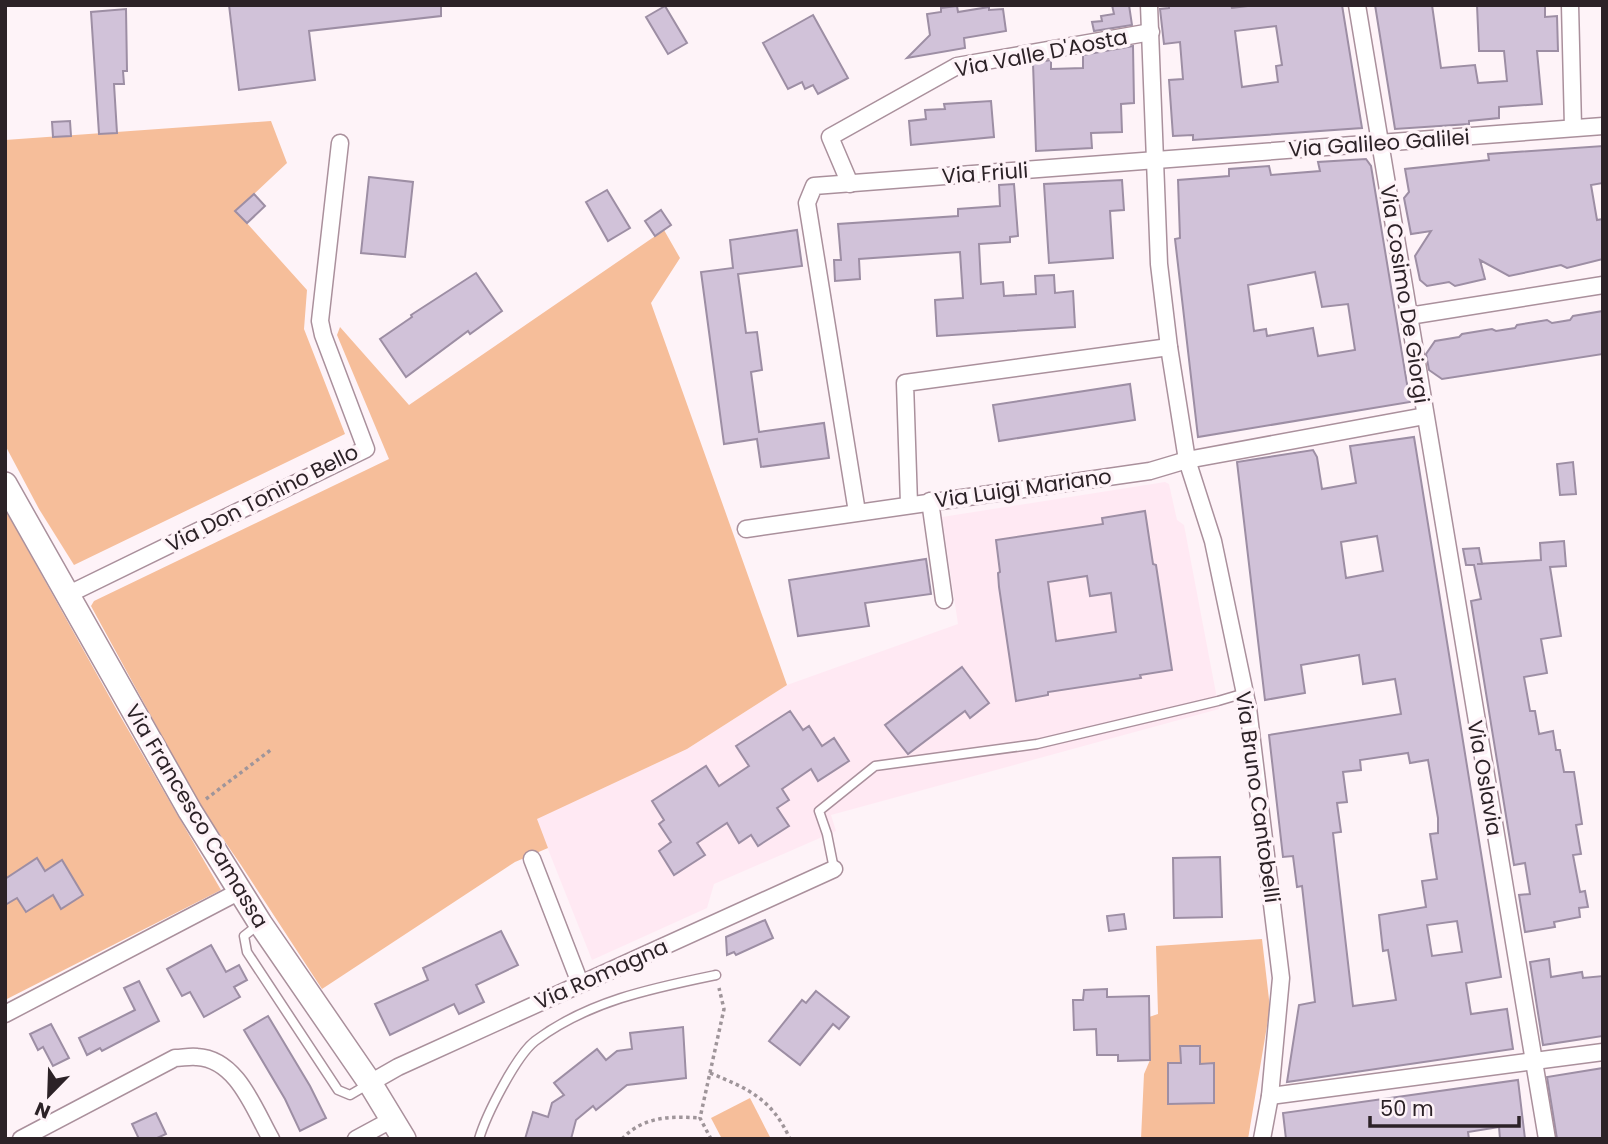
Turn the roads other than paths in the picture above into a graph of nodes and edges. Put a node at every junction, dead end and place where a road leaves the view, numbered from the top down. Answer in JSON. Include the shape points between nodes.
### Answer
{"nodes":[{"id":1,"x":1149,"y":5,"type":"edge"},
{"id":2,"x":1357,"y":5,"type":"edge"},
{"id":3,"x":1570,"y":5,"type":"edge"},
{"id":4,"x":1151,"y":32,"type":"junction"},
{"id":5,"x":1603,"y":125,"type":"edge"},
{"id":6,"x":1573,"y":127,"type":"junction"},
{"id":7,"x":340,"y":144,"type":"dead end"},
{"id":8,"x":1380,"y":144,"type":"junction"},
{"id":9,"x":1155,"y":160,"type":"junction"},
{"id":10,"x":850,"y":184,"type":"junction"},
{"id":11,"x":1603,"y":285,"type":"edge"},
{"id":12,"x":1409,"y":316,"type":"junction"},
{"id":13,"x":1169,"y":347,"type":"junction"},
{"id":14,"x":1425,"y":416,"type":"junction"},
{"id":15,"x":1187,"y":460,"type":"junction"},
{"id":16,"x":5,"y":484,"type":"edge"},
{"id":17,"x":930,"y":501,"type":"junction"},
{"id":18,"x":909,"y":504,"type":"junction"},
{"id":19,"x":857,"y":512,"type":"junction"},
{"id":20,"x":746,"y":529,"type":"dead end"},
{"id":21,"x":68,"y":594,"type":"junction"},
{"id":22,"x":944,"y":600,"type":"dead end"},
{"id":23,"x":1245,"y":693,"type":"junction"},
{"id":24,"x":532,"y":859,"type":"dead end"},
{"id":25,"x":834,"y":869,"type":"joint"},
{"id":26,"x":240,"y":891,"type":"junction"},
{"id":27,"x":716,"y":975,"type":"road end"},
{"id":28,"x":580,"y":983,"type":"junction"},
{"id":29,"x":5,"y":1014,"type":"edge"},
{"id":30,"x":1603,"y":1052,"type":"edge"},
{"id":31,"x":1532,"y":1061,"type":"junction"},
{"id":32,"x":370,"y":1083,"type":"junction"},
{"id":33,"x":1270,"y":1096,"type":"junction"},
{"id":34,"x":399,"y":1129,"type":"edge"},
{"id":35,"x":21,"y":1139,"type":"edge"},
{"id":36,"x":271,"y":1139,"type":"edge"},
{"id":37,"x":356,"y":1139,"type":"edge"},
{"id":38,"x":479,"y":1139,"type":"edge"},
{"id":39,"x":1262,"y":1139,"type":"edge"},
{"id":40,"x":1547,"y":1139,"type":"edge"}],
"edges":[{"from":1,"to":4,"type":"street","name":"Via Bruno Cantobelli"},
{"from":2,"to":8,"type":"street","name":"Via Cosimo De Giorgi"},
{"from":3,"to":6,"type":"street"},
{"from":4,"to":9,"type":"street","name":"Via Bruno Cantobelli"},
{"from":4,"to":10,"type":"street","name":"Via Valle D'Aosta","via":[[957,66],[830,136]]},
{"from":5,"to":6,"type":"street","name":"Via Galileo Galilei"},
{"from":6,"to":8,"type":"street","name":"Via Galileo Galilei"},
{"from":7,"to":21,"type":"street","name":"Via Don Tonino Bello","via":[[320,321],[366,449]]},
{"from":8,"to":9,"type":"street","name":"Via Galileo Galilei"},
{"from":8,"to":12,"type":"street","name":"Via Cosimo De Giorgi"},
{"from":9,"to":10,"type":"street","name":"Via Friuli"},
{"from":9,"to":13,"type":"street","name":"Via Bruno Cantobelli","via":[[1159,264]]},
{"from":10,"to":19,"type":"street","name":"Via Friuli","via":[[814,186],[807,203]]},
{"from":11,"to":12,"type":"street"},
{"from":12,"to":14,"type":"street","name":"Via Cosimo De Giorgi"},
{"from":13,"to":15,"type":"street","name":"Via Bruno Cantobelli"},
{"from":13,"to":18,"type":"street","via":[[905,383]]},
{"from":14,"to":15,"type":"street","name":"Via Luigi Mariano"},
{"from":14,"to":31,"type":"street","name":"Via Oslavia"},
{"from":15,"to":17,"type":"street","name":"Via Luigi Mariano","via":[[1150,471]]},
{"from":15,"to":23,"type":"street","name":"Via Bruno Cantobelli","via":[[1213,541]]},
{"from":16,"to":21,"type":"street","name":"Via Francesco Camassa"},
{"from":17,"to":18,"type":"street","name":"Via Luigi Mariano"},
{"from":17,"to":22,"type":"street"},
{"from":18,"to":19,"type":"street","name":"Via Luigi Mariano"},
{"from":19,"to":20,"type":"street","name":"Via Luigi Mariano"},
{"from":21,"to":26,"type":"street","name":"Via Francesco Camassa"},
{"from":23,"to":25,"type":"lane","via":[[1037,744],[875,766],[819,811]]},
{"from":23,"to":33,"type":"street","name":"Via Bruno Cantobelli","via":[[1281,978]]},
{"from":24,"to":28,"type":"street"},
{"from":25,"to":28,"type":"street","name":"Via Romagna"},
{"from":26,"to":29,"type":"street"},
{"from":26,"to":32,"type":"street","name":"Via Francesco Camassa"},
{"from":27,"to":38,"type":"lane","via":[[642,990],[576,1015],[533,1042],[499,1090]]},
{"from":28,"to":32,"type":"street","name":"Via Romagna"},
{"from":30,"to":31,"type":"street"},
{"from":31,"to":33,"type":"street"},
{"from":31,"to":40,"type":"street","name":"Via Oslavia"},
{"from":32,"to":34,"type":"street","name":"Via Francesco Camassa"},
{"from":33,"to":39,"type":"street","name":"Via Bruno Cantobelli"},
{"from":34,"to":37,"type":"street"},
{"from":35,"to":36,"type":"street","via":[[175,1058],[199,1056],[223,1065],[237,1079]]}]}
